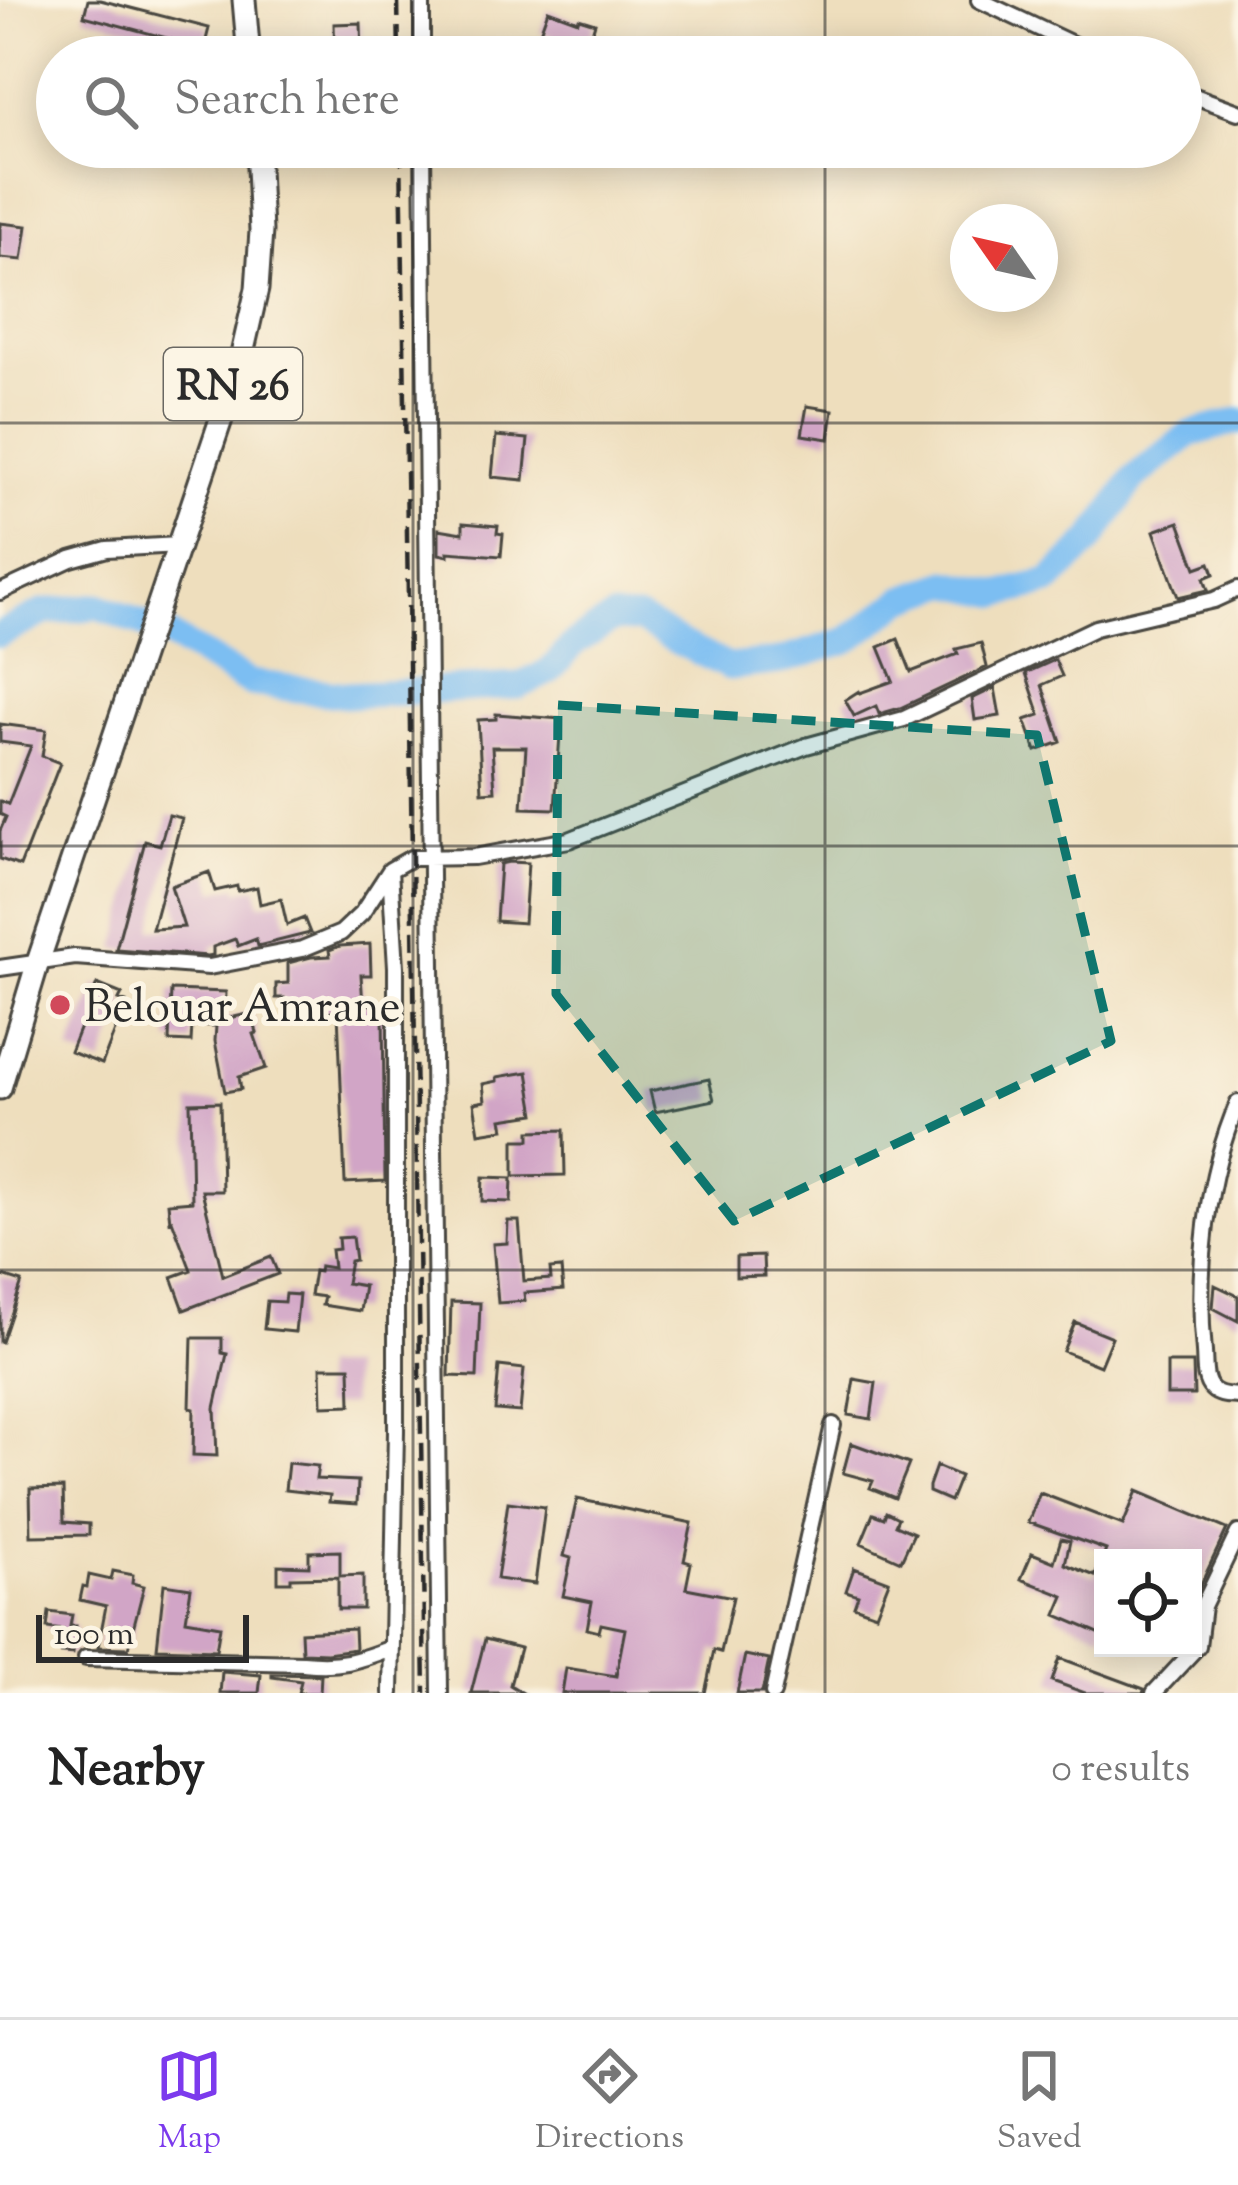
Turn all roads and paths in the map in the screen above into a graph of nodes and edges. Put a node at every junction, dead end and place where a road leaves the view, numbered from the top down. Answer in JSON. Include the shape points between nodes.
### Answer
{"nodes":[{"id":1,"x":244,"y":0,"type":"edge"},
{"id":2,"x":422,"y":0,"type":"edge"},
{"id":3,"x":979,"y":0,"type":"edge"},
{"id":4,"x":247,"y":36,"type":"edge"},
{"id":5,"x":422,"y":36,"type":"edge"},
{"id":6,"x":1055,"y":36,"type":"edge"},
{"id":7,"x":1202,"y":99,"type":"edge"},
{"id":8,"x":1238,"y":112,"type":"edge"},
{"id":9,"x":257,"y":168,"type":"edge"},
{"id":10,"x":423,"y":168,"type":"edge"},
{"id":11,"x":179,"y":545,"type":"junction"},
{"id":12,"x":1238,"y":589,"type":"edge"},
{"id":13,"x":0,"y":592,"type":"edge"},
{"id":14,"x":429,"y":859,"type":"junction"},
{"id":15,"x":390,"y":870,"type":"junction"},
{"id":16,"x":37,"y":965,"type":"junction"},
{"id":17,"x":0,"y":968,"type":"edge"},
{"id":18,"x":0,"y":1088,"type":"edge"},
{"id":19,"x":1238,"y":1103,"type":"edge"},
{"id":20,"x":1238,"y":1396,"type":"edge"},
{"id":21,"x":833,"y":1425,"type":"dead end"},
{"id":22,"x":1238,"y":1533,"type":"edge"},
{"id":23,"x":391,"y":1648,"type":"junction"},
{"id":24,"x":86,"y":1658,"type":"dead end"},
{"id":25,"x":392,"y":1693,"type":"edge"},
{"id":26,"x":440,"y":1693,"type":"edge"},
{"id":27,"x":773,"y":1693,"type":"edge"},
{"id":28,"x":1154,"y":1693,"type":"edge"}],
"edges":[{"from":1,"to":4,"type":"main road"},
{"from":2,"to":5,"type":"street"},
{"from":3,"to":6,"type":"street"},
{"from":7,"to":8,"type":"street"},
{"from":9,"to":11,"type":"main road","number":"RN 26","via":[[257,289]]},
{"from":10,"to":14,"type":"street"},
{"from":11,"to":13,"type":"street","via":[[89,554]]},
{"from":11,"to":16,"type":"main road","number":"RN 26"},
{"from":12,"to":14,"type":"street","via":[[1095,628],[904,719],[806,746],[569,840]]},
{"from":14,"to":15,"type":"street"},
{"from":14,"to":26,"type":"street"},
{"from":15,"to":16,"type":"street","via":[[341,933],[302,949],[209,967],[75,957]]},
{"from":15,"to":23,"type":"street"},
{"from":16,"to":17,"type":"street"},
{"from":16,"to":18,"type":"main road","number":"RN 26"},
{"from":19,"to":20,"type":"street","via":[[1204,1231],[1201,1324],[1207,1382]]},
{"from":21,"to":27,"type":"street"},
{"from":22,"to":28,"type":"street","via":[[1203,1606],[1198,1646]]},
{"from":23,"to":24,"type":"street","via":[[331,1666]]},
{"from":23,"to":25,"type":"street"}]}
